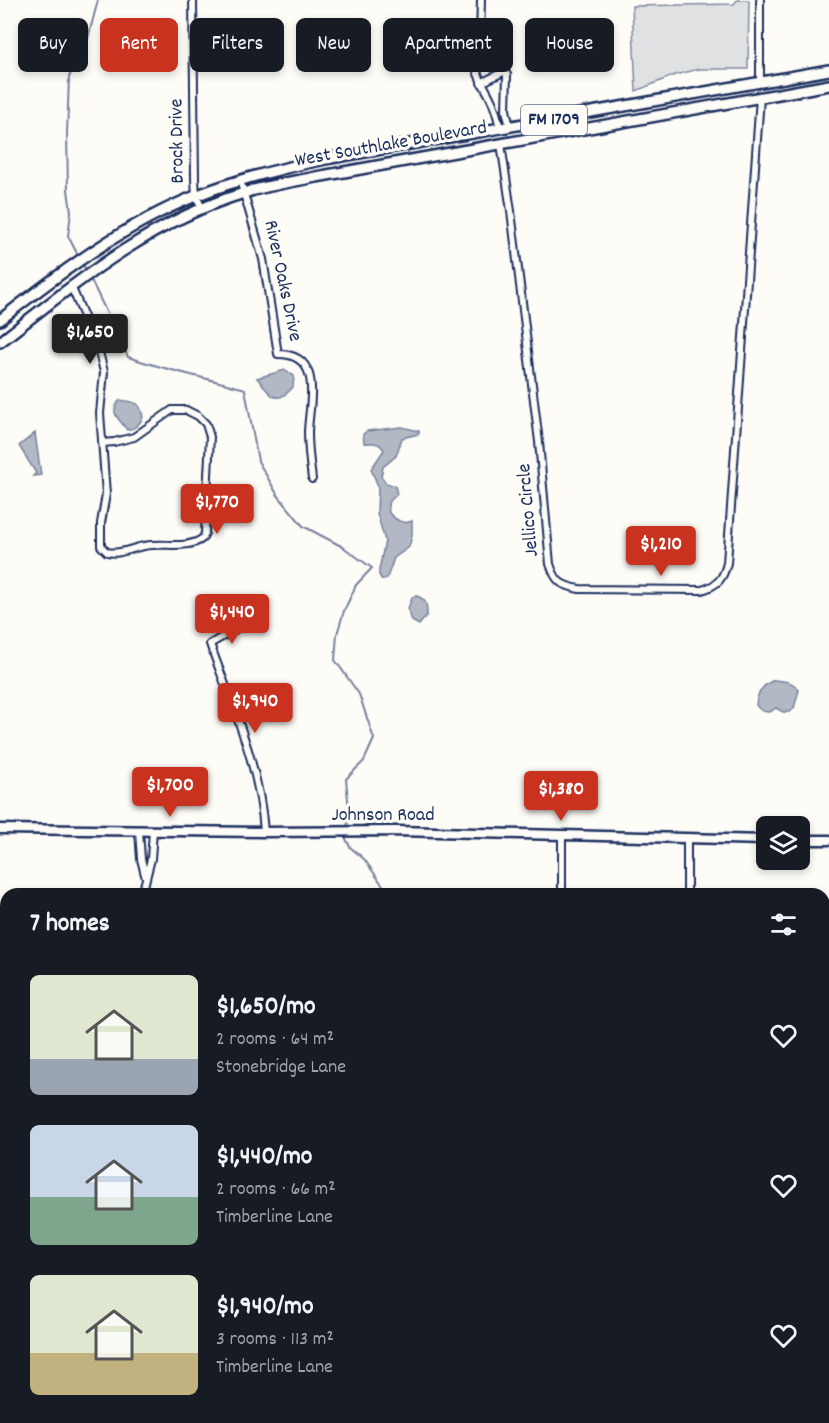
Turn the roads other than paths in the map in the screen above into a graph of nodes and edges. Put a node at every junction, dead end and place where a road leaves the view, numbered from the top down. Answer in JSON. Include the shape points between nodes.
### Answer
{"nodes":[{"id":1,"x":193,"y":0,"type":"edge"},
{"id":2,"x":481,"y":0,"type":"edge"},
{"id":3,"x":760,"y":0,"type":"edge"},
{"id":4,"x":481,"y":18,"type":"edge"},
{"id":5,"x":829,"y":70,"type":"edge"},
{"id":6,"x":476,"y":72,"type":"edge"},
{"id":7,"x":503,"y":72,"type":"edge"},
{"id":8,"x":505,"y":72,"type":"edge"},
{"id":9,"x":760,"y":82,"type":"junction"},
{"id":10,"x":481,"y":83,"type":"junction"},
{"id":11,"x":829,"y":85,"type":"edge"},
{"id":12,"x":760,"y":97,"type":"junction"},
{"id":13,"x":510,"y":127,"type":"junction"},
{"id":14,"x":500,"y":129,"type":"junction"},
{"id":15,"x":497,"y":144,"type":"junction"},
{"id":16,"x":240,"y":180,"type":"junction"},
{"id":17,"x":244,"y":193,"type":"junction"},
{"id":18,"x":196,"y":196,"type":"junction"},
{"id":19,"x":202,"y":208,"type":"junction"},
{"id":20,"x":74,"y":284,"type":"junction"},
{"id":21,"x":0,"y":320,"type":"edge"},
{"id":22,"x":0,"y":342,"type":"edge"},
{"id":23,"x":102,"y":443,"type":"junction"},
{"id":24,"x":312,"y":479,"type":"dead end"},
{"id":25,"x":241,"y":626,"type":"dead end"},
{"id":26,"x":0,"y":829,"type":"edge"},
{"id":27,"x":139,"y":831,"type":"junction"},
{"id":28,"x":153,"y":831,"type":"junction"},
{"id":29,"x":264,"y":832,"type":"junction"},
{"id":30,"x":561,"y":835,"type":"junction"},
{"id":31,"x":687,"y":838,"type":"junction"},
{"id":32,"x":756,"y":840,"type":"edge"},
{"id":33,"x":810,"y":840,"type":"edge"},
{"id":34,"x":829,"y":840,"type":"edge"},
{"id":35,"x":146,"y":876,"type":"junction"},
{"id":36,"x":143,"y":888,"type":"edge"},
{"id":37,"x":562,"y":888,"type":"edge"},
{"id":38,"x":687,"y":888,"type":"edge"}],
"edges":[{"from":1,"to":18,"type":"street","name":"Brock Drive"},
{"from":2,"to":4,"type":"street"},
{"from":3,"to":9,"type":"street"},
{"from":5,"to":9,"type":"main road","name":"West Southlake Boulevard","number":"FM 1709"},
{"from":6,"to":10,"type":"street"},
{"from":7,"to":10,"type":"street"},
{"from":8,"to":13,"type":"street"},
{"from":9,"to":12,"type":"main road"},
{"from":9,"to":13,"type":"main road","name":"West Southlake Boulevard","number":"FM 1709"},
{"from":10,"to":14,"type":"street","via":[[494,106]]},
{"from":11,"to":12,"type":"main road","name":"West Southlake Boulevard","number":"FM 1709"},
{"from":12,"to":15,"type":"main road","name":"West Southlake Boulevard","number":"FM 1709"},
{"from":12,"to":15,"type":"street","name":"Jellico Circle","via":[[727,563],[724,577],[715,586],[702,590],[579,589],[565,586],[555,578],[550,564],[511,211]]},
{"from":13,"to":14,"type":"main road","name":"West Southlake Boulevard","number":"FM 1709"},
{"from":13,"to":15,"type":"main road"},
{"from":14,"to":16,"type":"main road","name":"West Southlake Boulevard","number":"FM 1709","via":[[304,164]]},
{"from":15,"to":17,"type":"main road","name":"West Southlake Boulevard","number":"FM 1709"},
{"from":16,"to":17,"type":"street","name":"River Oaks Drive"},
{"from":16,"to":18,"type":"main road","name":"West Southlake Boulevard","number":"FM 1709"},
{"from":17,"to":19,"type":"main road","name":"West Southlake Boulevard","number":"FM 1709"},
{"from":17,"to":24,"type":"street","name":"River Oaks Drive","via":[[263,259],[278,354],[303,362],[312,380],[308,434]]},
{"from":18,"to":19,"type":"street","name":"Brock Drive"},
{"from":18,"to":21,"type":"main road","name":"West Southlake Boulevard","number":"FM 1709","via":[[94,250]]},
{"from":19,"to":20,"type":"main road","name":"West Southlake Boulevard","number":"FM 1709","via":[[141,239]]},
{"from":20,"to":22,"type":"main road","name":"West Southlake Boulevard","number":"FM 1709"},
{"from":20,"to":23,"type":"street","via":[[103,366]]},
{"from":23,"to":23,"type":"street","via":[[106,494],[100,538],[104,550],[116,553],[144,545],[192,543],[203,538],[210,437],[203,420],[190,411],[172,410],[135,437]]},
{"from":25,"to":29,"type":"street","via":[[210,644],[247,748]]},
{"from":26,"to":27,"type":"street","name":"Johnson Road"},
{"from":27,"to":28,"type":"street","name":"Johnson Road"},
{"from":27,"to":35,"type":"street"},
{"from":28,"to":29,"type":"street","name":"Johnson Road"},
{"from":28,"to":35,"type":"street"},
{"from":29,"to":30,"type":"street","name":"Johnson Road"},
{"from":30,"to":31,"type":"street","name":"Johnson Road"},
{"from":30,"to":37,"type":"street"},
{"from":31,"to":32,"type":"street","name":"Johnson Road"},
{"from":31,"to":38,"type":"street"},
{"from":33,"to":34,"type":"street"},
{"from":35,"to":36,"type":"street"}]}
